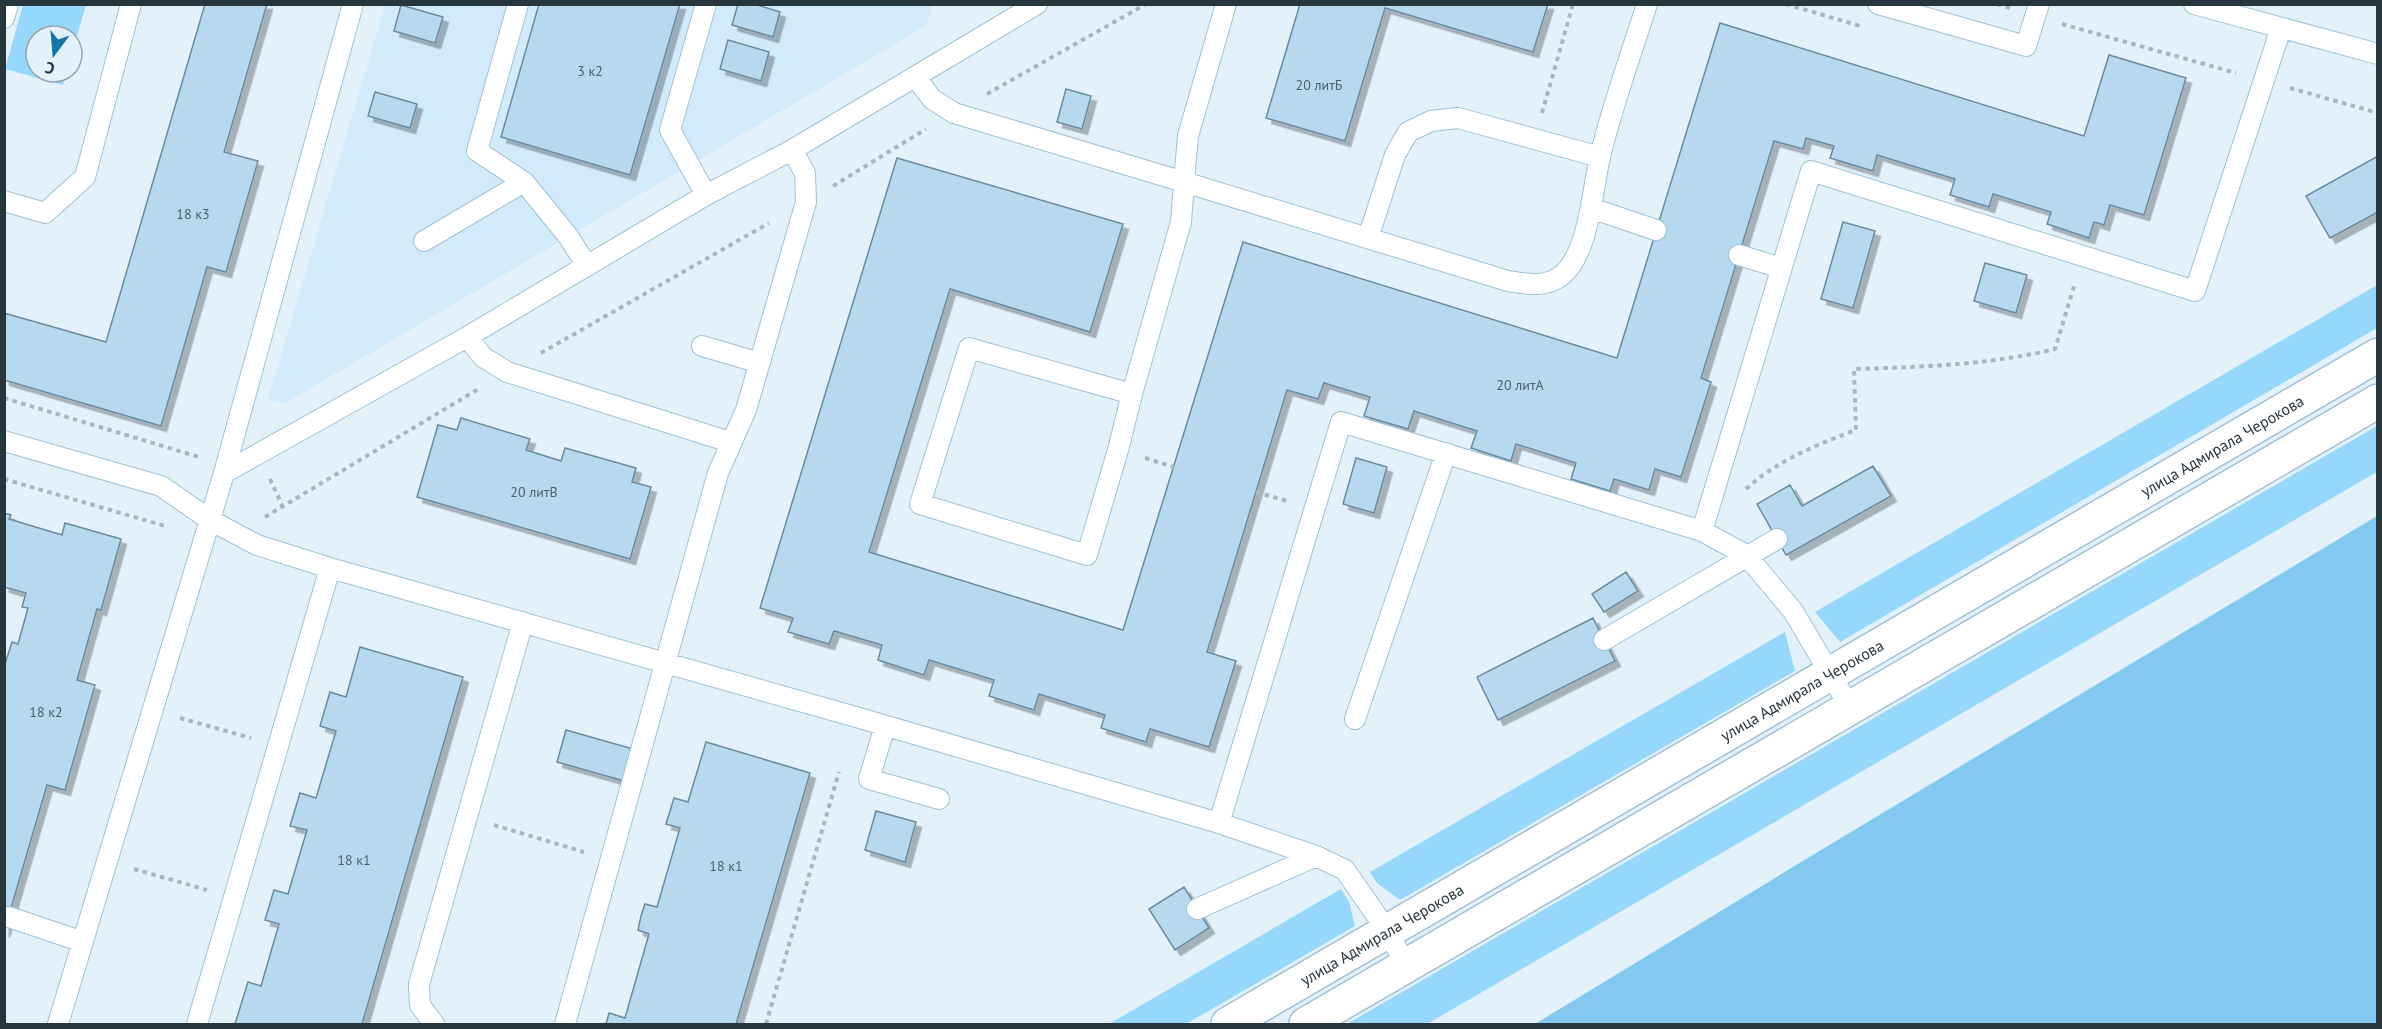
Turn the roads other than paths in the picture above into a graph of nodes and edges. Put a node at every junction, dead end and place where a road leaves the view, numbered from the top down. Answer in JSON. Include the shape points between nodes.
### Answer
{"nodes":[{"id":1,"x":9,"y":4,"type":"edge"},
{"id":2,"x":131,"y":4,"type":"edge"},
{"id":3,"x":353,"y":4,"type":"edge"},
{"id":4,"x":518,"y":4,"type":"edge"},
{"id":5,"x":706,"y":4,"type":"edge"},
{"id":6,"x":1036,"y":4,"type":"edge"},
{"id":7,"x":1226,"y":4,"type":"edge"},
{"id":8,"x":1647,"y":4,"type":"edge"},
{"id":9,"x":1878,"y":4,"type":"edge"},
{"id":10,"x":2039,"y":4,"type":"edge"},
{"id":11,"x":2193,"y":4,"type":"edge"},
{"id":12,"x":4,"y":18,"type":"edge"},
{"id":13,"x":2281,"y":28,"type":"junction"},
{"id":14,"x":2378,"y":54,"type":"edge"},
{"id":15,"x":916,"y":78,"type":"junction"},
{"id":16,"x":792,"y":150,"type":"junction"},
{"id":17,"x":1600,"y":157,"type":"junction"},
{"id":18,"x":524,"y":182,"type":"junction"},
{"id":19,"x":1184,"y":182,"type":"junction"},
{"id":20,"x":706,"y":195,"type":"junction"},
{"id":21,"x":4,"y":201,"type":"edge"},
{"id":22,"x":1591,"y":208,"type":"junction"},
{"id":23,"x":1656,"y":230,"type":"dead end"},
{"id":24,"x":1368,"y":238,"type":"junction"},
{"id":25,"x":424,"y":241,"type":"dead end"},
{"id":26,"x":1739,"y":255,"type":"dead end"},
{"id":27,"x":587,"y":266,"type":"junction"},
{"id":28,"x":1781,"y":268,"type":"junction"},
{"id":29,"x":467,"y":337,"type":"junction"},
{"id":30,"x":702,"y":346,"type":"dead end"},
{"id":31,"x":2378,"y":355,"type":"edge"},
{"id":32,"x":760,"y":363,"type":"junction"},
{"id":33,"x":1132,"y":394,"type":"junction"},
{"id":34,"x":2378,"y":401,"type":"edge"},
{"id":35,"x":4,"y":441,"type":"edge"},
{"id":36,"x":730,"y":442,"type":"junction"},
{"id":37,"x":1446,"y":453,"type":"junction"},
{"id":38,"x":224,"y":473,"type":"junction"},
{"id":39,"x":210,"y":520,"type":"junction"},
{"id":40,"x":1702,"y":531,"type":"junction"},
{"id":41,"x":1777,"y":539,"type":"dead end"},
{"id":42,"x":1746,"y":555,"type":"junction"},
{"id":43,"x":330,"y":568,"type":"junction"},
{"id":44,"x":523,"y":622,"type":"junction"},
{"id":45,"x":1604,"y":640,"type":"dead end"},
{"id":46,"x":666,"y":662,"type":"junction"},
{"id":47,"x":1830,"y":675,"type":"junction"},
{"id":48,"x":1851,"y":709,"type":"junction"},
{"id":49,"x":1355,"y":719,"type":"dead end"},
{"id":50,"x":885,"y":726,"type":"junction"},
{"id":51,"x":939,"y":799,"type":"dead end"},
{"id":52,"x":1219,"y":824,"type":"junction"},
{"id":53,"x":1316,"y":856,"type":"junction"},
{"id":54,"x":1197,"y":909,"type":"dead end"},
{"id":55,"x":9,"y":917,"type":"dead end"},
{"id":56,"x":1388,"y":932,"type":"junction"},
{"id":57,"x":83,"y":942,"type":"junction"},
{"id":58,"x":1407,"y":967,"type":"junction"},
{"id":59,"x":58,"y":1024,"type":"edge"},
{"id":60,"x":197,"y":1024,"type":"edge"},
{"id":61,"x":434,"y":1024,"type":"edge"},
{"id":62,"x":565,"y":1024,"type":"edge"},
{"id":63,"x":1228,"y":1024,"type":"edge"},
{"id":64,"x":1306,"y":1024,"type":"edge"}],
"edges":[{"from":1,"to":12,"type":"lane"},
{"from":2,"to":21,"type":"lane","via":[[85,177],[45,213]]},
{"from":3,"to":38,"type":"lane"},
{"from":4,"to":18,"type":"lane","via":[[477,151]]},
{"from":5,"to":20,"type":"lane","via":[[670,130]]},
{"from":6,"to":15,"type":"lane"},
{"from":7,"to":19,"type":"lane","via":[[1188,136]]},
{"from":8,"to":17,"type":"lane"},
{"from":9,"to":10,"type":"lane","via":[[2026,46]]},
{"from":11,"to":13,"type":"lane"},
{"from":13,"to":14,"type":"lane"},
{"from":13,"to":28,"type":"lane","via":[[2195,291],[1811,171]]},
{"from":15,"to":16,"type":"lane"},
{"from":15,"to":19,"type":"lane","via":[[932,99],[954,113]]},
{"from":16,"to":20,"type":"lane"},
{"from":16,"to":32,"type":"lane","via":[[806,173],[806,202]]},
{"from":17,"to":22,"type":"lane"},
{"from":17,"to":24,"type":"lane","via":[[1458,118],[1431,122],[1408,132],[1395,155]]},
{"from":18,"to":25,"type":"lane"},
{"from":18,"to":27,"type":"lane"},
{"from":19,"to":24,"type":"lane"},
{"from":19,"to":33,"type":"lane","via":[[1181,222]]},
{"from":20,"to":27,"type":"lane"},
{"from":22,"to":23,"type":"lane"},
{"from":22,"to":24,"type":"lane","via":[[1575,261],[1560,277],[1536,286]]},
{"from":26,"to":28,"type":"lane"},
{"from":27,"to":29,"type":"lane"},
{"from":28,"to":40,"type":"lane"},
{"from":29,"to":36,"type":"lane","via":[[483,357],[507,372]]},
{"from":29,"to":38,"type":"lane"},
{"from":30,"to":32,"type":"lane"},
{"from":31,"to":47,"type":"street","name":"улица Адмирала Черокова"},
{"from":32,"to":36,"type":"lane","via":[[746,410]]},
{"from":33,"to":33,"type":"lane","via":[[1087,555],[920,504],[969,348]]},
{"from":34,"to":48,"type":"street"},
{"from":35,"to":39,"type":"lane","via":[[161,486]]},
{"from":36,"to":46,"type":"lane"},
{"from":37,"to":40,"type":"lane"},
{"from":37,"to":49,"type":"lane"},
{"from":37,"to":52,"type":"lane","via":[[1341,422]]},
{"from":38,"to":39,"type":"lane"},
{"from":39,"to":43,"type":"lane","via":[[257,545]]},
{"from":39,"to":57,"type":"lane"},
{"from":40,"to":42,"type":"lane"},
{"from":41,"to":42,"type":"lane"},
{"from":42,"to":45,"type":"lane"},
{"from":42,"to":47,"type":"lane","via":[[1793,611]]},
{"from":43,"to":44,"type":"lane"},
{"from":43,"to":60,"type":"lane"},
{"from":44,"to":46,"type":"lane"},
{"from":44,"to":61,"type":"lane","via":[[419,984],[420,1005]]},
{"from":46,"to":50,"type":"lane"},
{"from":46,"to":62,"type":"lane"},
{"from":47,"to":48,"type":"lane"},
{"from":47,"to":56,"type":"street","name":"улица Адмирала Черокова"},
{"from":48,"to":58,"type":"street"},
{"from":50,"to":51,"type":"lane","via":[[869,779]]},
{"from":50,"to":52,"type":"lane"},
{"from":52,"to":53,"type":"lane"},
{"from":53,"to":54,"type":"lane"},
{"from":53,"to":56,"type":"lane","via":[[1345,870]]},
{"from":55,"to":57,"type":"lane"},
{"from":56,"to":58,"type":"lane"},
{"from":56,"to":63,"type":"street","name":"улица Адмирала Черокова"},
{"from":57,"to":59,"type":"lane"},
{"from":58,"to":64,"type":"street"}]}
